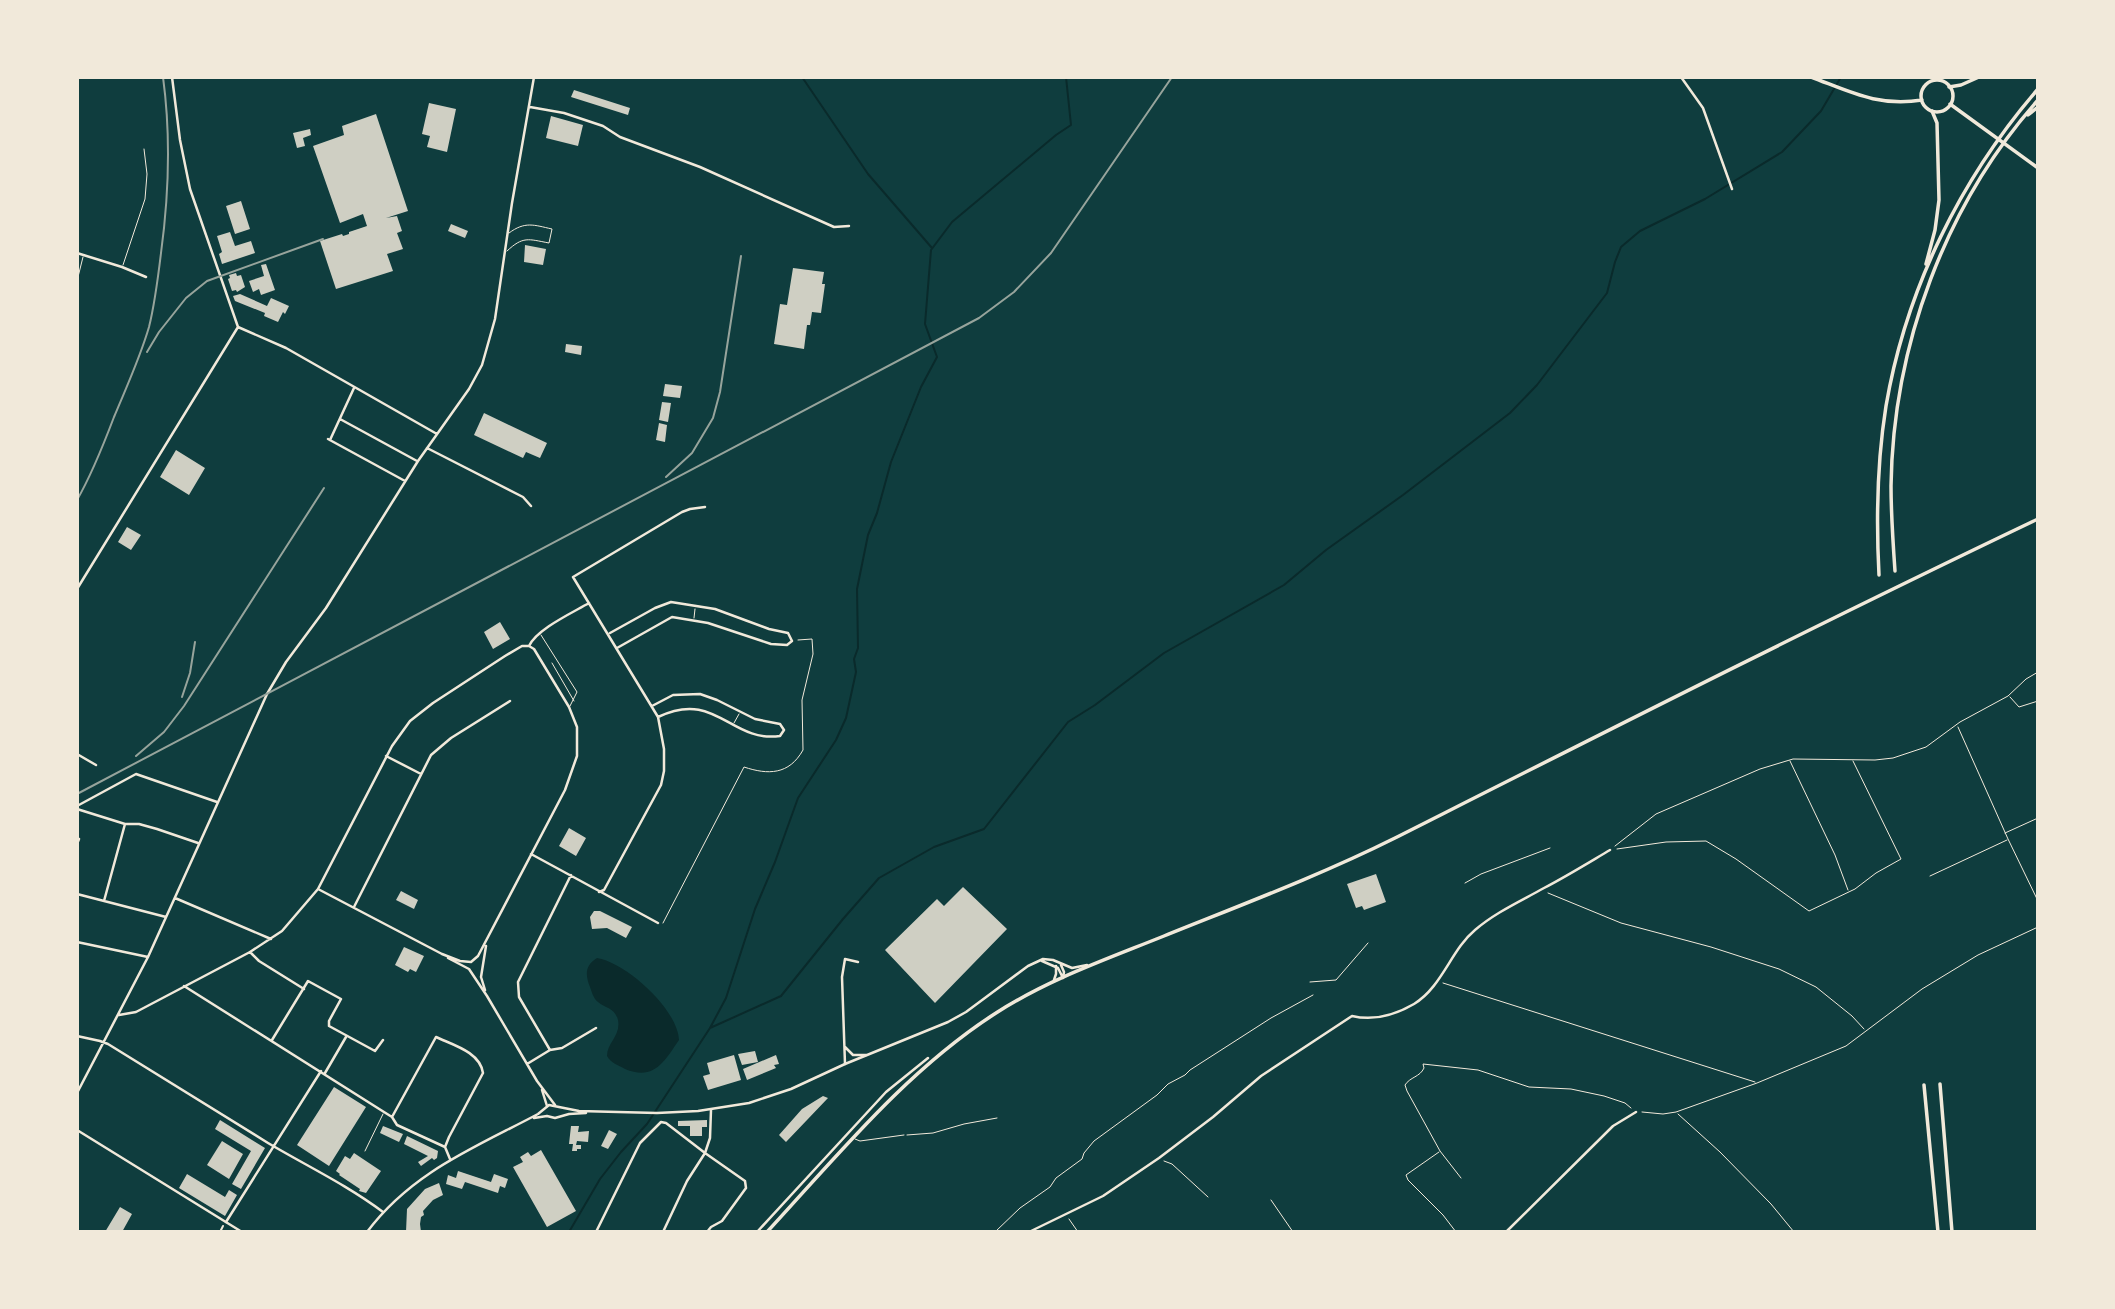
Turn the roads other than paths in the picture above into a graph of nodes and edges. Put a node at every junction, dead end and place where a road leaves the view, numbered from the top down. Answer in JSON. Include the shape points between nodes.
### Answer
{"nodes":[{"id":1,"x":172,"y":77,"type":"edge"},
{"id":2,"x":534,"y":77,"type":"edge"},
{"id":3,"x":1681,"y":77,"type":"edge"},
{"id":4,"x":1811,"y":77,"type":"edge"},
{"id":5,"x":1979,"y":77,"type":"edge"},
{"id":6,"x":1950,"y":87,"type":"junction"},
{"id":7,"x":2038,"y":89,"type":"edge"},
{"id":8,"x":1922,"y":100,"type":"junction"},
{"id":9,"x":2038,"y":100,"type":"edge"},
{"id":10,"x":1950,"y":104,"type":"junction"},
{"id":11,"x":530,"y":107,"type":"junction"},
{"id":12,"x":2038,"y":107,"type":"edge"},
{"id":13,"x":1932,"y":111,"type":"junction"},
{"id":14,"x":2021,"y":120,"type":"junction"},
{"id":15,"x":144,"y":149,"type":"dead end"},
{"id":16,"x":2038,"y":168,"type":"edge"},
{"id":17,"x":1732,"y":189,"type":"dead end"},
{"id":18,"x":849,"y":226,"type":"dead end"},
{"id":19,"x":508,"y":234,"type":"junction"},
{"id":20,"x":77,"y":253,"type":"edge"},
{"id":21,"x":505,"y":253,"type":"junction"},
{"id":22,"x":83,"y":255,"type":"junction"},
{"id":23,"x":122,"y":267,"type":"junction"},
{"id":24,"x":1925,"y":272,"type":"junction"},
{"id":25,"x":146,"y":277,"type":"dead end"},
{"id":26,"x":77,"y":281,"type":"edge"},
{"id":27,"x":77,"y":287,"type":"edge"},
{"id":28,"x":77,"y":299,"type":"edge"},
{"id":29,"x":237,"y":327,"type":"junction"},
{"id":30,"x":354,"y":388,"type":"junction"},
{"id":31,"x":340,"y":419,"type":"junction"},
{"id":32,"x":437,"y":434,"type":"junction"},
{"id":33,"x":427,"y":449,"type":"junction"},
{"id":34,"x":418,"y":461,"type":"junction"},
{"id":35,"x":405,"y":481,"type":"junction"},
{"id":36,"x":531,"y":506,"type":"dead end"},
{"id":37,"x":705,"y":507,"type":"dead end"},
{"id":38,"x":2038,"y":519,"type":"edge"},
{"id":39,"x":1895,"y":571,"type":"dead end"},
{"id":40,"x":1879,"y":575,"type":"dead end"},
{"id":41,"x":77,"y":589,"type":"edge"},
{"id":42,"x":589,"y":603,"type":"junction"},
{"id":43,"x":696,"y":606,"type":"junction"},
{"id":44,"x":694,"y":620,"type":"junction"},
{"id":45,"x":540,"y":633,"type":"junction"},
{"id":46,"x":609,"y":634,"type":"junction"},
{"id":47,"x":528,"y":646,"type":"junction"},
{"id":48,"x":617,"y":648,"type":"junction"},
{"id":49,"x":557,"y":660,"type":"junction"},
{"id":50,"x":552,"y":663,"type":"junction"},
{"id":51,"x":546,"y":667,"type":"junction"},
{"id":52,"x":510,"y":701,"type":"dead end"},
{"id":53,"x":574,"y":701,"type":"junction"},
{"id":54,"x":652,"y":706,"type":"junction"},
{"id":55,"x":569,"y":707,"type":"junction"},
{"id":56,"x":740,"y":712,"type":"junction"},
{"id":57,"x":658,"y":717,"type":"junction"},
{"id":58,"x":733,"y":724,"type":"junction"},
{"id":59,"x":77,"y":754,"type":"edge"},
{"id":60,"x":386,"y":756,"type":"junction"},
{"id":61,"x":96,"y":765,"type":"dead end"},
{"id":62,"x":421,"y":774,"type":"junction"},
{"id":63,"x":217,"y":802,"type":"junction"},
{"id":64,"x":77,"y":807,"type":"edge"},
{"id":65,"x":125,"y":824,"type":"junction"},
{"id":66,"x":79,"y":839,"type":"edge"},
{"id":67,"x":199,"y":844,"type":"junction"},
{"id":68,"x":77,"y":845,"type":"edge"},
{"id":69,"x":1610,"y":850,"type":"road end"},
{"id":70,"x":531,"y":854,"type":"junction"},
{"id":71,"x":571,"y":875,"type":"junction"},
{"id":72,"x":318,"y":889,"type":"junction"},
{"id":73,"x":599,"y":892,"type":"junction"},
{"id":74,"x":77,"y":894,"type":"edge"},
{"id":75,"x":175,"y":898,"type":"junction"},
{"id":76,"x":104,"y":901,"type":"junction"},
{"id":77,"x":354,"y":907,"type":"junction"},
{"id":78,"x":166,"y":917,"type":"junction"},
{"id":79,"x":658,"y":923,"type":"road end"},
{"id":80,"x":491,"y":933,"type":"junction"},
{"id":81,"x":271,"y":939,"type":"junction"},
{"id":82,"x":77,"y":942,"type":"edge"},
{"id":83,"x":250,"y":952,"type":"junction"},
{"id":84,"x":442,"y":954,"type":"junction"},
{"id":85,"x":148,"y":957,"type":"junction"},
{"id":86,"x":472,"y":961,"type":"junction"},
{"id":87,"x":858,"y":962,"type":"dead end"},
{"id":88,"x":482,"y":963,"type":"junction"},
{"id":89,"x":1057,"y":965,"type":"junction"},
{"id":90,"x":1087,"y":965,"type":"junction"},
{"id":91,"x":470,"y":971,"type":"junction"},
{"id":92,"x":482,"y":973,"type":"junction"},
{"id":93,"x":1063,"y":978,"type":"junction"},
{"id":94,"x":1048,"y":985,"type":"junction"},
{"id":95,"x":184,"y":986,"type":"junction"},
{"id":96,"x":304,"y":989,"type":"junction"},
{"id":97,"x":487,"y":996,"type":"junction"},
{"id":98,"x":119,"y":1015,"type":"junction"},
{"id":99,"x":596,"y":1028,"type":"dead end"},
{"id":100,"x":77,"y":1036,"type":"edge"},
{"id":101,"x":346,"y":1037,"type":"junction"},
{"id":102,"x":272,"y":1040,"type":"junction"},
{"id":103,"x":383,"y":1040,"type":"dead end"},
{"id":104,"x":104,"y":1042,"type":"junction"},
{"id":105,"x":845,"y":1047,"type":"junction"},
{"id":106,"x":550,"y":1050,"type":"junction"},
{"id":107,"x":869,"y":1055,"type":"junction"},
{"id":108,"x":928,"y":1058,"type":"dead end"},
{"id":109,"x":527,"y":1064,"type":"junction"},
{"id":110,"x":845,"y":1065,"type":"junction"},
{"id":111,"x":323,"y":1072,"type":"junction"},
{"id":112,"x":537,"y":1081,"type":"junction"},
{"id":113,"x":1940,"y":1084,"type":"dead end"},
{"id":114,"x":1924,"y":1085,"type":"dead end"},
{"id":115,"x":79,"y":1086,"type":"edge"},
{"id":116,"x":77,"y":1093,"type":"edge"},
{"id":117,"x":556,"y":1105,"type":"junction"},
{"id":118,"x":547,"y":1107,"type":"junction"},
{"id":119,"x":711,"y":1110,"type":"junction"},
{"id":120,"x":384,"y":1112,"type":"junction"},
{"id":121,"x":600,"y":1112,"type":"junction"},
{"id":122,"x":1636,"y":1112,"type":"road end"},
{"id":123,"x":547,"y":1116,"type":"junction"},
{"id":124,"x":392,"y":1117,"type":"junction"},
{"id":125,"x":558,"y":1117,"type":"junction"},
{"id":126,"x":525,"y":1121,"type":"junction"},
{"id":127,"x":77,"y":1130,"type":"edge"},
{"id":128,"x":904,"y":1135,"type":"road end"},
{"id":129,"x":854,"y":1139,"type":"junction"},
{"id":130,"x":274,"y":1146,"type":"junction"},
{"id":131,"x":446,"y":1147,"type":"junction"},
{"id":132,"x":365,"y":1151,"type":"dead end"},
{"id":133,"x":705,"y":1153,"type":"junction"},
{"id":134,"x":450,"y":1159,"type":"junction"},
{"id":135,"x":383,"y":1212,"type":"junction"},
{"id":136,"x":225,"y":1224,"type":"junction"},
{"id":137,"x":370,"y":1227,"type":"junction"},
{"id":138,"x":376,"y":1231,"type":"edge"},
{"id":139,"x":220,"y":1232,"type":"edge"},
{"id":140,"x":242,"y":1232,"type":"edge"},
{"id":141,"x":367,"y":1232,"type":"edge"},
{"id":142,"x":596,"y":1232,"type":"edge"},
{"id":143,"x":663,"y":1232,"type":"edge"},
{"id":144,"x":707,"y":1232,"type":"edge"},
{"id":145,"x":757,"y":1232,"type":"edge"},
{"id":146,"x":767,"y":1232,"type":"edge"},
{"id":147,"x":1029,"y":1232,"type":"edge"},
{"id":148,"x":1506,"y":1232,"type":"edge"},
{"id":149,"x":1938,"y":1232,"type":"edge"},
{"id":150,"x":1952,"y":1232,"type":"edge"}],
"edges":[{"from":1,"to":29,"type":"street","via":[[190,188]]},
{"from":2,"to":11,"type":"street"},
{"from":3,"to":17,"type":"street","via":[[1703,108]]},
{"from":4,"to":8,"type":"main road","via":[[1871,100]]},
{"from":5,"to":6,"type":"main road"},
{"from":6,"to":8,"type":"main road","via":[[1940,80],[1931,81],[1924,87]]},
{"from":6,"to":10,"type":"main road"},
{"from":7,"to":24,"type":"main road","via":[[1991,149]]},
{"from":8,"to":13,"type":"main road"},
{"from":9,"to":14,"type":"main road"},
{"from":10,"to":13,"type":"main road","via":[[1943,111]]},
{"from":10,"to":16,"type":"main road"},
{"from":11,"to":18,"type":"street","via":[[603,126],[834,226]]},
{"from":11,"to":19,"type":"street"},
{"from":12,"to":14,"type":"main road"},
{"from":13,"to":24,"type":"main road","via":[[1937,123],[1939,200]]},
{"from":14,"to":39,"type":"main road","via":[[1958,219],[1917,317],[1893,445]]},
{"from":15,"to":23,"type":"lane","via":[[145,199]]},
{"from":19,"to":21,"type":"street"},
{"from":19,"to":21,"type":"lane","via":[[526,224],[552,229],[549,243],[523,240]]},
{"from":20,"to":22,"type":"street"},
{"from":21,"to":32,"type":"street","via":[[484,359]]},
{"from":22,"to":23,"type":"street"},
{"from":22,"to":26,"type":"lane"},
{"from":23,"to":25,"type":"street"},
{"from":24,"to":40,"type":"main road","via":[[1902,336],[1886,405],[1878,485]]},
{"from":27,"to":28,"type":"lane"},
{"from":29,"to":30,"type":"street","via":[[286,348]]},
{"from":29,"to":41,"type":"street"},
{"from":30,"to":31,"type":"street"},
{"from":30,"to":32,"type":"street"},
{"from":31,"to":34,"type":"street"},
{"from":31,"to":35,"type":"street","via":[[329,439]]},
{"from":32,"to":33,"type":"street"},
{"from":33,"to":34,"type":"street"},
{"from":33,"to":36,"type":"street","via":[[523,497]]},
{"from":34,"to":35,"type":"street"},
{"from":35,"to":63,"type":"street","via":[[267,694]]},
{"from":37,"to":42,"type":"street","via":[[682,512],[573,577]]},
{"from":38,"to":90,"type":"main road","via":[[1364,853]]},
{"from":42,"to":45,"type":"street"},
{"from":42,"to":46,"type":"street"},
{"from":43,"to":44,"type":"lane"},
{"from":43,"to":44,"type":"street","via":[[788,633],[792,641],[771,644]]},
{"from":43,"to":46,"type":"street","via":[[664,604]]},
{"from":44,"to":48,"type":"street","via":[[672,617]]},
{"from":45,"to":47,"type":"street"},
{"from":45,"to":49,"type":"lane"},
{"from":46,"to":48,"type":"street"},
{"from":47,"to":51,"type":"street"},
{"from":47,"to":60,"type":"street","via":[[420,712]]},
{"from":48,"to":54,"type":"street"},
{"from":49,"to":50,"type":"lane"},
{"from":49,"to":53,"type":"lane","via":[[577,692]]},
{"from":50,"to":51,"type":"lane"},
{"from":50,"to":53,"type":"lane"},
{"from":51,"to":55,"type":"street"},
{"from":52,"to":62,"type":"street","via":[[437,749]]},
{"from":53,"to":55,"type":"lane"},
{"from":54,"to":56,"type":"street","via":[[673,695],[692,693]]},
{"from":54,"to":57,"type":"street"},
{"from":55,"to":70,"type":"street","via":[[577,727],[577,756],[565,790]]},
{"from":56,"to":58,"type":"lane"},
{"from":56,"to":58,"type":"street","via":[[780,724],[782,734],[763,736]]},
{"from":57,"to":58,"type":"street","via":[[691,708]]},
{"from":57,"to":73,"type":"street","via":[[664,749],[661,785]]},
{"from":59,"to":61,"type":"street"},
{"from":60,"to":62,"type":"street"},
{"from":60,"to":72,"type":"street"},
{"from":62,"to":77,"type":"street"},
{"from":63,"to":64,"type":"street","via":[[136,775]]},
{"from":63,"to":67,"type":"street"},
{"from":64,"to":65,"type":"street"},
{"from":65,"to":67,"type":"street","via":[[139,824]]},
{"from":65,"to":76,"type":"street"},
{"from":66,"to":68,"type":"street"},
{"from":67,"to":75,"type":"street"},
{"from":69,"to":147,"type":"street","via":[[1476,929],[1416,1003],[1366,1019],[1352,1016],[1261,1076],[1159,1158],[1102,1196]]},
{"from":70,"to":71,"type":"street"},
{"from":70,"to":80,"type":"street"},
{"from":71,"to":73,"type":"street"},
{"from":71,"to":106,"type":"street","via":[[518,982],[519,997]]},
{"from":72,"to":77,"type":"street"},
{"from":72,"to":81,"type":"street"},
{"from":73,"to":79,"type":"street"},
{"from":74,"to":76,"type":"street"},
{"from":75,"to":78,"type":"street"},
{"from":75,"to":81,"type":"street"},
{"from":76,"to":78,"type":"street"},
{"from":77,"to":84,"type":"street"},
{"from":78,"to":85,"type":"street"},
{"from":80,"to":86,"type":"street"},
{"from":80,"to":88,"type":"street"},
{"from":81,"to":83,"type":"street"},
{"from":82,"to":85,"type":"street"},
{"from":83,"to":95,"type":"street"},
{"from":83,"to":96,"type":"street"},
{"from":84,"to":86,"type":"street"},
{"from":84,"to":91,"type":"street"},
{"from":85,"to":98,"type":"street"},
{"from":86,"to":88,"type":"street"},
{"from":86,"to":91,"type":"street"},
{"from":87,"to":105,"type":"street","via":[[845,959],[844,964]]},
{"from":88,"to":92,"type":"street"},
{"from":89,"to":90,"type":"street"},
{"from":89,"to":93,"type":"street"},
{"from":89,"to":94,"type":"street","via":[[1056,977]]},
{"from":89,"to":107,"type":"street","via":[[1045,959],[1028,966],[956,1019]]},
{"from":90,"to":93,"type":"main road"},
{"from":91,"to":92,"type":"street"},
{"from":91,"to":97,"type":"street"},
{"from":92,"to":97,"type":"street"},
{"from":93,"to":94,"type":"main road"},
{"from":94,"to":129,"type":"main road","via":[[998,1012],[945,1051]]},
{"from":95,"to":98,"type":"street","via":[[136,1012]]},
{"from":95,"to":102,"type":"street"},
{"from":96,"to":101,"type":"street","via":[[308,981],[341,999],[328,1024]]},
{"from":96,"to":102,"type":"street"},
{"from":97,"to":109,"type":"street"},
{"from":98,"to":104,"type":"street"},
{"from":99,"to":106,"type":"street"},
{"from":100,"to":104,"type":"street"},
{"from":101,"to":103,"type":"street","via":[[375,1051]]},
{"from":101,"to":111,"type":"street"},
{"from":102,"to":111,"type":"street"},
{"from":104,"to":115,"type":"street"},
{"from":104,"to":130,"type":"street"},
{"from":105,"to":107,"type":"street","via":[[853,1055]]},
{"from":105,"to":110,"type":"street"},
{"from":106,"to":109,"type":"street"},
{"from":107,"to":110,"type":"street"},
{"from":108,"to":145,"type":"street","via":[[886,1092]]},
{"from":109,"to":112,"type":"street"},
{"from":110,"to":119,"type":"street","via":[[773,1096]]},
{"from":111,"to":120,"type":"street"},
{"from":111,"to":130,"type":"street"},
{"from":112,"to":117,"type":"street"},
{"from":112,"to":118,"type":"street"},
{"from":113,"to":150,"type":"main road"},
{"from":114,"to":149,"type":"main road"},
{"from":115,"to":116,"type":"street"},
{"from":117,"to":118,"type":"street"},
{"from":117,"to":121,"type":"street"},
{"from":117,"to":125,"type":"street"},
{"from":118,"to":123,"type":"street"},
{"from":118,"to":126,"type":"street"},
{"from":119,"to":121,"type":"street"},
{"from":119,"to":133,"type":"street"},
{"from":120,"to":124,"type":"street"},
{"from":120,"to":132,"type":"lane"},
{"from":121,"to":125,"type":"street"},
{"from":122,"to":148,"type":"street","via":[[1613,1126]]},
{"from":123,"to":125,"type":"street"},
{"from":123,"to":126,"type":"street"},
{"from":124,"to":131,"type":"street","via":[[397,1125]]},
{"from":124,"to":131,"type":"street","via":[[436,1037],[477,1058],[483,1073]]},
{"from":126,"to":134,"type":"street"},
{"from":127,"to":136,"type":"street"},
{"from":128,"to":129,"type":"lane"},
{"from":129,"to":146,"type":"main road"},
{"from":130,"to":135,"type":"street"},
{"from":130,"to":136,"type":"street"},
{"from":131,"to":134,"type":"street"},
{"from":133,"to":142,"type":"street","via":[[664,1122],[657,1124],[640,1143]]},
{"from":133,"to":143,"type":"street"},
{"from":133,"to":144,"type":"street","via":[[745,1181],[746,1188],[722,1221]]},
{"from":134,"to":135,"type":"street"},
{"from":135,"to":137,"type":"street"},
{"from":136,"to":139,"type":"street"},
{"from":136,"to":140,"type":"street"},
{"from":137,"to":138,"type":"street"},
{"from":137,"to":141,"type":"street"}]}
